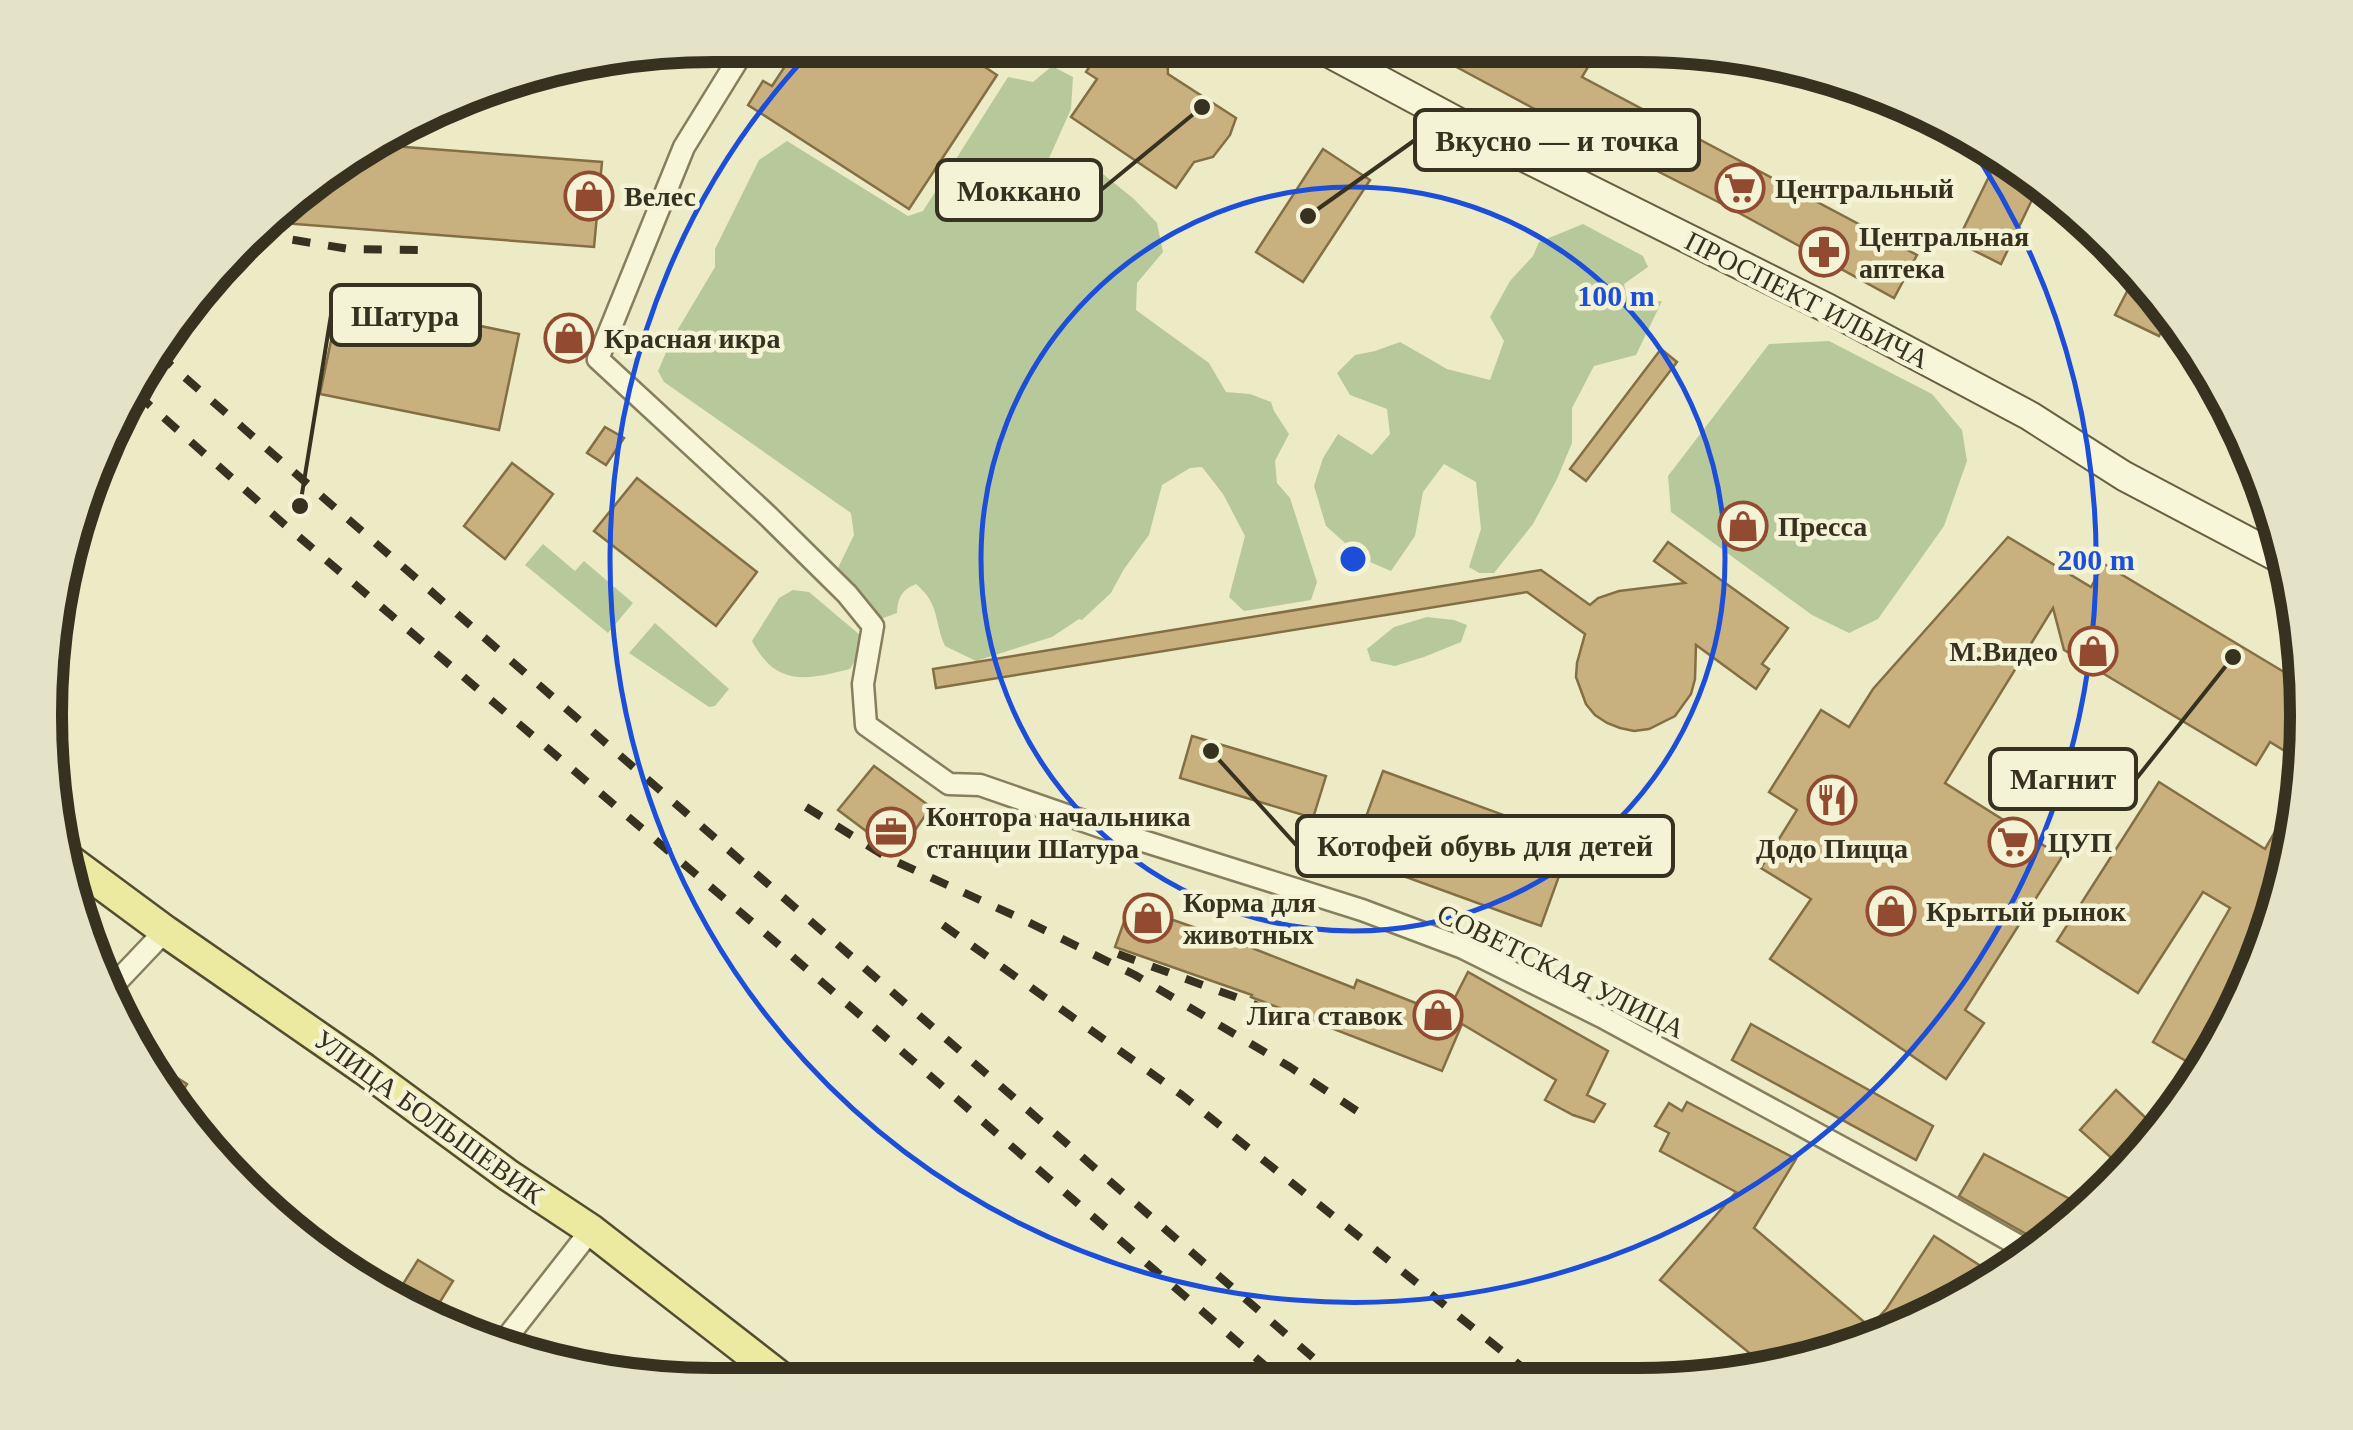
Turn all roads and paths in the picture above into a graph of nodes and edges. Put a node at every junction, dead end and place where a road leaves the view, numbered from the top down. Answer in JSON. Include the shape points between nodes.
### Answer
{"nodes":[{"id":1,"x":736,"y":62,"type":"edge"},
{"id":2,"x":1346,"y":62,"type":"edge"},
{"id":3,"x":2270,"y":553,"type":"edge"},
{"id":4,"x":81,"y":869,"type":"edge"},
{"id":5,"x":165,"y":931,"type":"junction"},
{"id":6,"x":119,"y":980,"type":"edge"},
{"id":7,"x":590,"y":1230,"type":"junction"},
{"id":8,"x":2018,"y":1245,"type":"edge"},
{"id":9,"x":510,"y":1334,"type":"edge"},
{"id":10,"x":768,"y":1368,"type":"edge"}],
"edges":[{"from":1,"to":8,"type":"street","name":"СОВЕТСКАЯ УЛИЦА","via":[[684,147],[598,358],[767,514],[873,626],[863,684],[866,725],[949,784],[980,786],[1463,948]]},
{"from":2,"to":3,"type":"street","name":"ПРОСПЕКТ ИЛЬИЧА","via":[[1846,318]]},
{"from":4,"to":5,"type":"main road","name":"УЛИЦА БОЛЬШЕВИК"},
{"from":5,"to":6,"type":"street"},
{"from":5,"to":7,"type":"main road","name":"УЛИЦА БОЛЬШЕВИК"},
{"from":7,"to":9,"type":"street"},
{"from":7,"to":10,"type":"main road","name":"УЛИЦА БОЛЬШЕВИК"}]}
